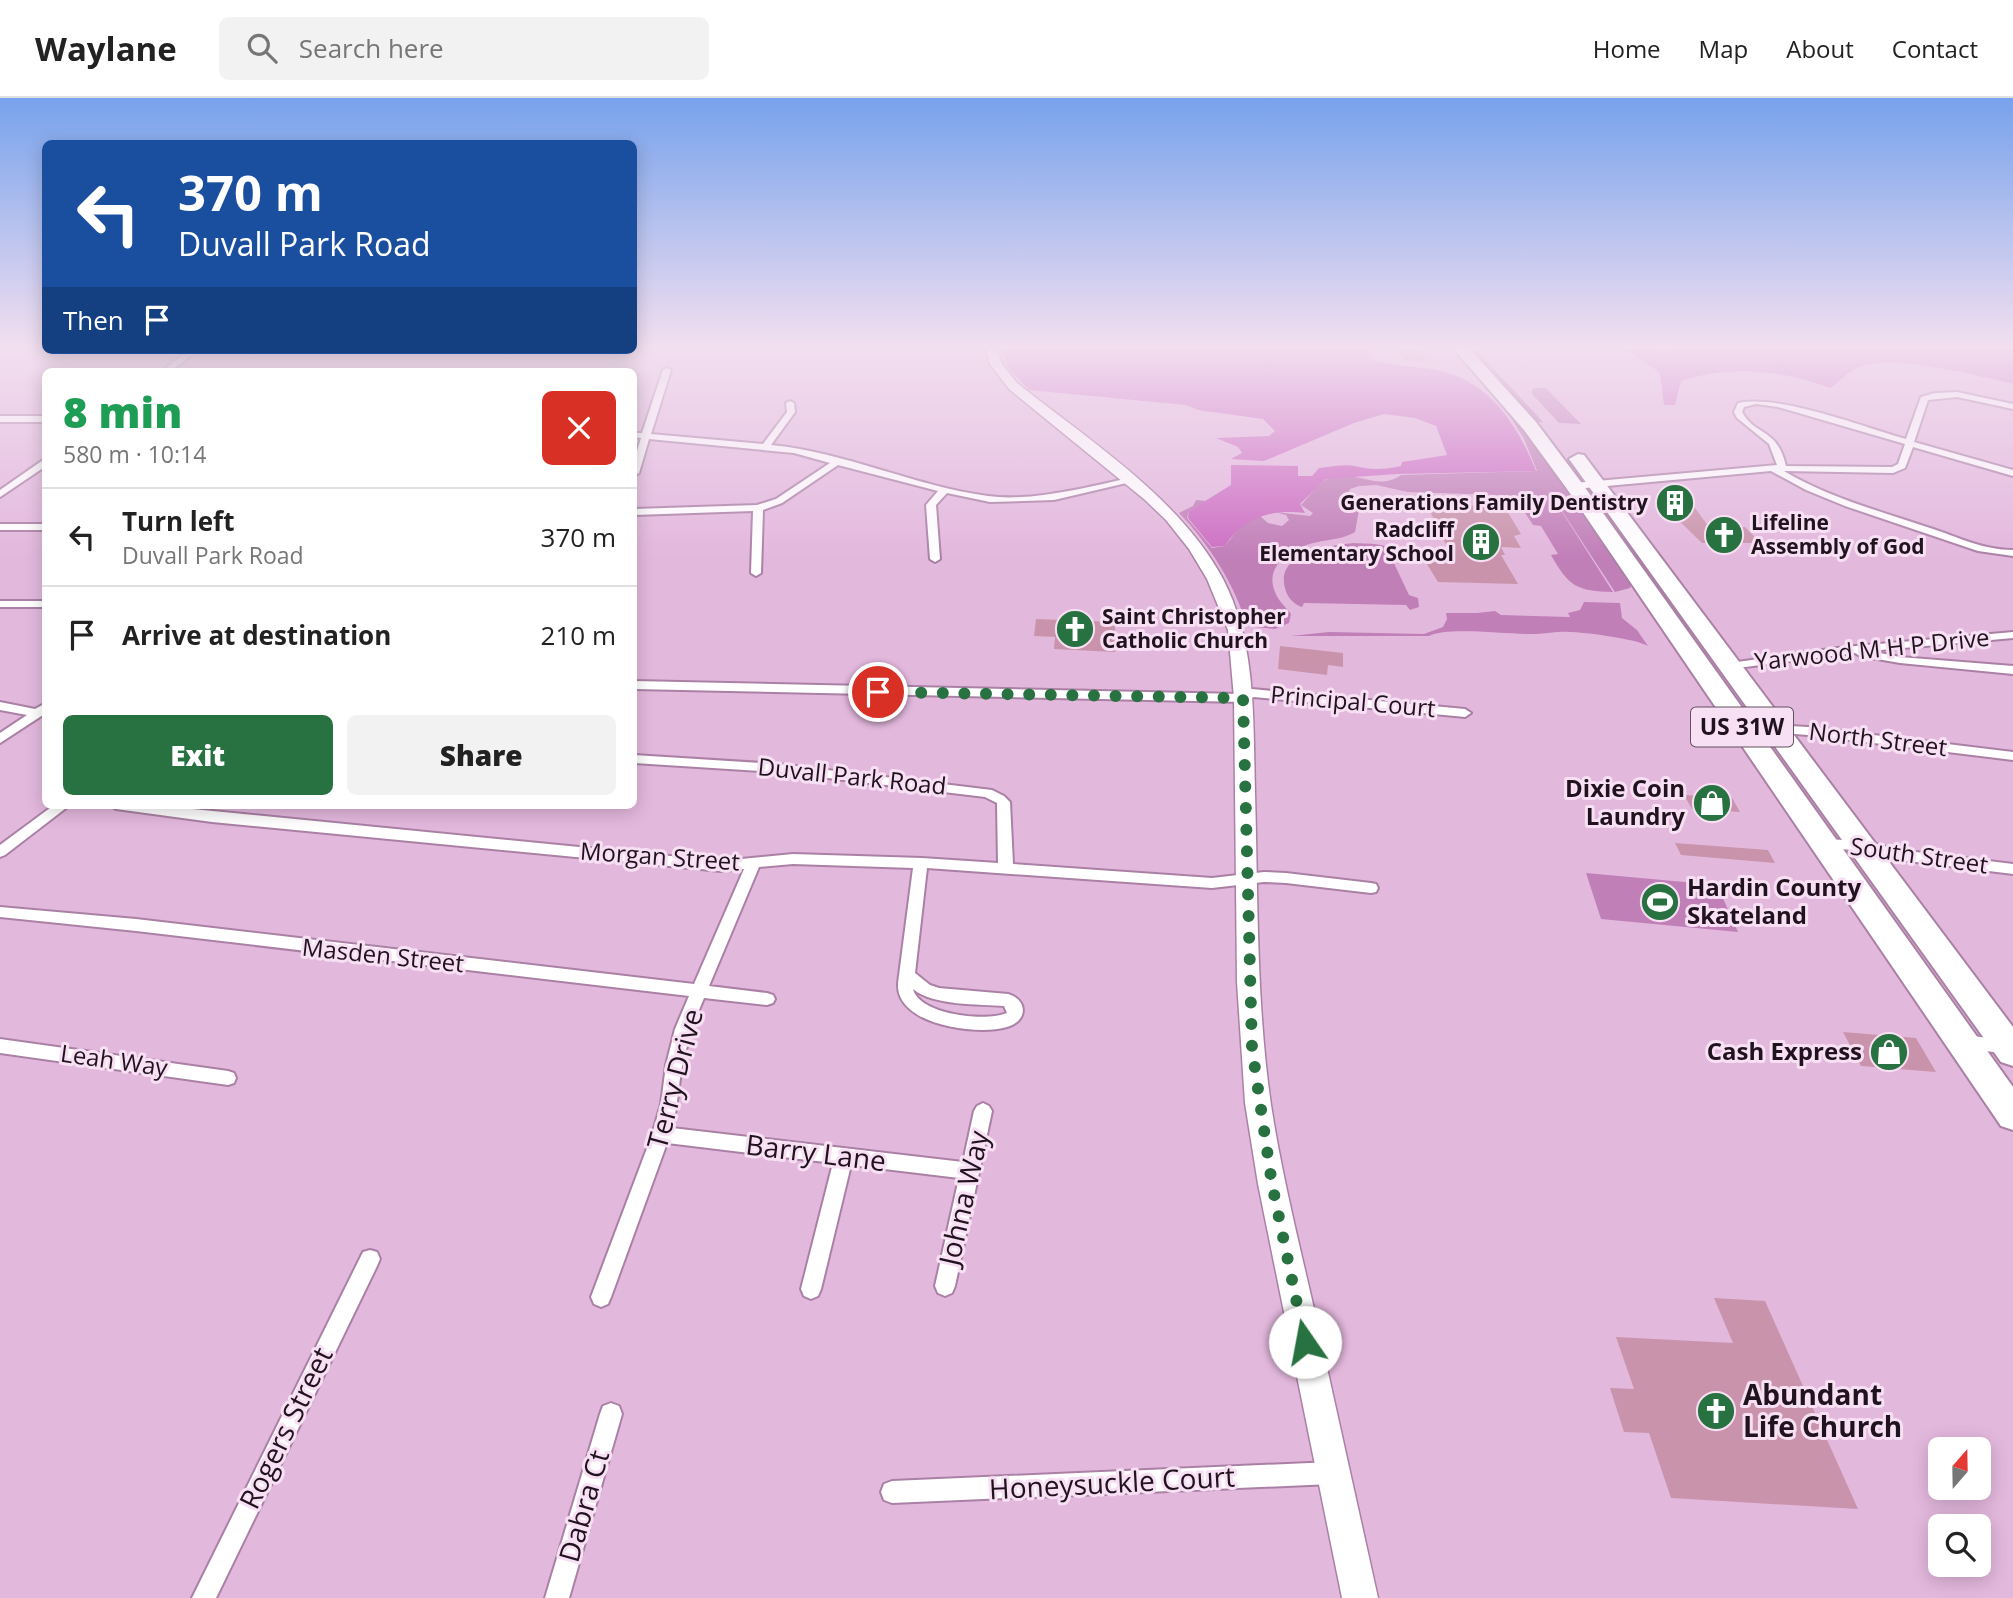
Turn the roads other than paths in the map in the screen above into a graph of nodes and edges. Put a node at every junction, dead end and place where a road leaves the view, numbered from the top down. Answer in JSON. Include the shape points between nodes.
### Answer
{"nodes":[{"id":1,"x":652,"y":418,"type":"edge"},
{"id":2,"x":786,"y":418,"type":"edge"},
{"id":3,"x":1052,"y":418,"type":"edge"},
{"id":4,"x":1523,"y":418,"type":"edge"},
{"id":5,"x":1545,"y":418,"type":"edge"},
{"id":6,"x":1742,"y":418,"type":"edge"},
{"id":7,"x":1822,"y":418,"type":"edge"},
{"id":8,"x":1916,"y":418,"type":"edge"},
{"id":9,"x":0,"y":419,"type":"edge"},
{"id":10,"x":42,"y":419,"type":"edge"},
{"id":11,"x":637,"y":435,"type":"edge"},
{"id":12,"x":646,"y":436,"type":"junction"},
{"id":13,"x":1908,"y":443,"type":"junction"},
{"id":14,"x":765,"y":446,"type":"junction"},
{"id":15,"x":838,"y":461,"type":"junction"},
{"id":16,"x":42,"y":464,"type":"edge"},
{"id":17,"x":637,"y":464,"type":"edge"},
{"id":18,"x":1777,"y":468,"type":"junction"},
{"id":19,"x":2013,"y":473,"type":"edge"},
{"id":20,"x":1130,"y":481,"type":"junction"},
{"id":21,"x":1586,"y":486,"type":"junction"},
{"id":22,"x":944,"y":490,"type":"junction"},
{"id":23,"x":0,"y":494,"type":"edge"},
{"id":24,"x":758,"y":508,"type":"junction"},
{"id":25,"x":637,"y":512,"type":"edge"},
{"id":26,"x":0,"y":527,"type":"edge"},
{"id":27,"x":42,"y":527,"type":"edge"},
{"id":28,"x":2013,"y":553,"type":"edge"},
{"id":29,"x":935,"y":559,"type":"dead end"},
{"id":30,"x":756,"y":573,"type":"dead end"},
{"id":31,"x":0,"y":604,"type":"edge"},
{"id":32,"x":42,"y":604,"type":"edge"},
{"id":33,"x":2013,"y":635,"type":"edge"},
{"id":34,"x":1845,"y":650,"type":"junction"},
{"id":35,"x":1733,"y":670,"type":"junction"},
{"id":36,"x":2013,"y":670,"type":"edge"},
{"id":37,"x":1702,"y":671,"type":"junction"},
{"id":38,"x":637,"y":685,"type":"edge"},
{"id":39,"x":1243,"y":698,"type":"junction"},
{"id":40,"x":0,"y":706,"type":"edge"},
{"id":41,"x":42,"y":710,"type":"edge"},
{"id":42,"x":1465,"y":713,"type":"dead end"},
{"id":43,"x":1742,"y":727,"type":"junction"},
{"id":44,"x":1776,"y":728,"type":"junction"},
{"id":45,"x":0,"y":739,"type":"edge"},
{"id":46,"x":2013,"y":756,"type":"edge"},
{"id":47,"x":637,"y":759,"type":"edge"},
{"id":48,"x":57,"y":809,"type":"edge"},
{"id":49,"x":154,"y":809,"type":"edge"},
{"id":50,"x":1825,"y":844,"type":"junction"},
{"id":51,"x":1862,"y":846,"type":"junction"},
{"id":52,"x":0,"y":852,"type":"edge"},
{"id":53,"x":754,"y":863,"type":"junction"},
{"id":54,"x":922,"y":863,"type":"junction"},
{"id":55,"x":1006,"y":867,"type":"junction"},
{"id":56,"x":2013,"y":869,"type":"edge"},
{"id":57,"x":1247,"y":881,"type":"junction"},
{"id":58,"x":1371,"y":888,"type":"dead end"},
{"id":59,"x":0,"y":912,"type":"edge"},
{"id":60,"x":907,"y":975,"type":"junction"},
{"id":61,"x":699,"y":992,"type":"junction"},
{"id":62,"x":767,"y":999,"type":"dead end"},
{"id":63,"x":1963,"y":1042,"type":"junction"},
{"id":64,"x":0,"y":1046,"type":"edge"},
{"id":65,"x":2012,"y":1049,"type":"edge"},
{"id":66,"x":228,"y":1078,"type":"dead end"},
{"id":67,"x":983,"y":1111,"type":"dead end"},
{"id":68,"x":2013,"y":1115,"type":"edge"},
{"id":69,"x":661,"y":1135,"type":"junction"},
{"id":70,"x":844,"y":1157,"type":"junction"},
{"id":71,"x":971,"y":1171,"type":"junction"},
{"id":72,"x":370,"y":1259,"type":"dead end"},
{"id":73,"x":945,"y":1286,"type":"dead end"},
{"id":74,"x":811,"y":1289,"type":"dead end"},
{"id":75,"x":601,"y":1297,"type":"dead end"},
{"id":76,"x":611,"y":1414,"type":"dead end"},
{"id":77,"x":1332,"y":1473,"type":"junction"},
{"id":78,"x":892,"y":1492,"type":"dead end"},
{"id":79,"x":204,"y":1598,"type":"edge"},
{"id":80,"x":557,"y":1598,"type":"edge"},
{"id":81,"x":1360,"y":1598,"type":"edge"}],
"edges":[{"from":1,"to":12,"type":"street"},
{"from":2,"to":14,"type":"street"},
{"from":3,"to":20,"type":"main road"},
{"from":4,"to":21,"type":"highway","number":"US 31W"},
{"from":5,"to":21,"type":"highway","number":"US 31W"},
{"from":6,"to":18,"type":"street","via":[[1777,445],[1782,453]]},
{"from":7,"to":13,"type":"street"},
{"from":8,"to":13,"type":"street"},
{"from":9,"to":10,"type":"street"},
{"from":11,"to":12,"type":"street"},
{"from":12,"to":14,"type":"street"},
{"from":12,"to":17,"type":"street"},
{"from":13,"to":18,"type":"street","via":[[1902,466],[1893,470]]},
{"from":13,"to":19,"type":"street"},
{"from":14,"to":15,"type":"street"},
{"from":15,"to":22,"type":"street"},
{"from":15,"to":24,"type":"street","via":[[779,501]]},
{"from":16,"to":23,"type":"street"},
{"from":18,"to":21,"type":"street"},
{"from":18,"to":28,"type":"street","via":[[1833,498],[1978,548]]},
{"from":20,"to":22,"type":"street","via":[[1016,500]]},
{"from":20,"to":39,"type":"main road","via":[[1171,517],[1215,579],[1236,630]]},
{"from":21,"to":35,"type":"highway","number":"US 31W"},
{"from":21,"to":37,"type":"highway","number":"US 31W"},
{"from":22,"to":29,"type":"street","via":[[931,505]]},
{"from":24,"to":25,"type":"street"},
{"from":24,"to":30,"type":"street"},
{"from":26,"to":27,"type":"street"},
{"from":31,"to":32,"type":"street"},
{"from":33,"to":34,"type":"street","name":"Yarwood M H P Drive"},
{"from":34,"to":35,"type":"street","name":"Yarwood M H P Drive"},
{"from":34,"to":36,"type":"street"},
{"from":35,"to":37,"type":"street","name":"Yarwood M H P Drive"},
{"from":35,"to":44,"type":"highway","number":"US 31W"},
{"from":37,"to":43,"type":"highway","number":"US 31W"},
{"from":38,"to":39,"type":"street"},
{"from":39,"to":42,"type":"street","name":"Principal Court","via":[[1252,693]]},
{"from":39,"to":57,"type":"main road"},
{"from":40,"to":41,"type":"street"},
{"from":41,"to":45,"type":"street"},
{"from":43,"to":44,"type":"street","name":"North Street"},
{"from":43,"to":50,"type":"highway","number":"US 31W"},
{"from":44,"to":46,"type":"street","name":"North Street"},
{"from":44,"to":51,"type":"highway","number":"US 31W"},
{"from":47,"to":55,"type":"street","name":"Duvall Park Road","via":[[779,768],[988,793],[1005,807]]},
{"from":48,"to":52,"type":"street"},
{"from":49,"to":53,"type":"street","name":"Morgan Street","via":[[721,866]]},
{"from":50,"to":51,"type":"street","name":"South Street"},
{"from":50,"to":63,"type":"highway","number":"US 31W"},
{"from":51,"to":56,"type":"street","name":"South Street"},
{"from":51,"to":65,"type":"highway","number":"US 31W"},
{"from":53,"to":54,"type":"street","name":"Morgan Street","via":[[793,859]]},
{"from":53,"to":61,"type":"street","name":"Terry Drive"},
{"from":54,"to":55,"type":"street","name":"Morgan Street"},
{"from":54,"to":60,"type":"street"},
{"from":55,"to":57,"type":"street","name":"Morgan Street","via":[[1212,883]]},
{"from":57,"to":58,"type":"street","name":"Morgan Street","via":[[1286,878]]},
{"from":57,"to":77,"type":"main road","via":[[1258,1103]]},
{"from":59,"to":61,"type":"street","name":"Masden Street"},
{"from":60,"to":60,"type":"street","via":[[908,999],[918,1009],[939,1017],[1000,1025],[1015,1016],[1014,1004],[1008,1000],[939,993],[924,989]]},
{"from":61,"to":62,"type":"street","name":"Masden Street"},
{"from":61,"to":69,"type":"street","name":"Terry Drive","via":[[679,1041]]},
{"from":63,"to":65,"type":"street"},
{"from":63,"to":68,"type":"highway","number":"US 31W"},
{"from":64,"to":66,"type":"street","name":"Leah Way"},
{"from":67,"to":71,"type":"street","name":"Johna Way"},
{"from":69,"to":70,"type":"street","name":"Barry Lane"},
{"from":69,"to":75,"type":"street","name":"Terry Drive"},
{"from":70,"to":71,"type":"street","name":"Barry Lane"},
{"from":70,"to":74,"type":"street"},
{"from":71,"to":73,"type":"street","name":"Johna Way"},
{"from":72,"to":79,"type":"street","name":"Rogers Street"},
{"from":76,"to":80,"type":"street","name":"Dabra Ct"},
{"from":77,"to":78,"type":"street","name":"Honeysuckle Court"},
{"from":77,"to":81,"type":"main road"}]}
